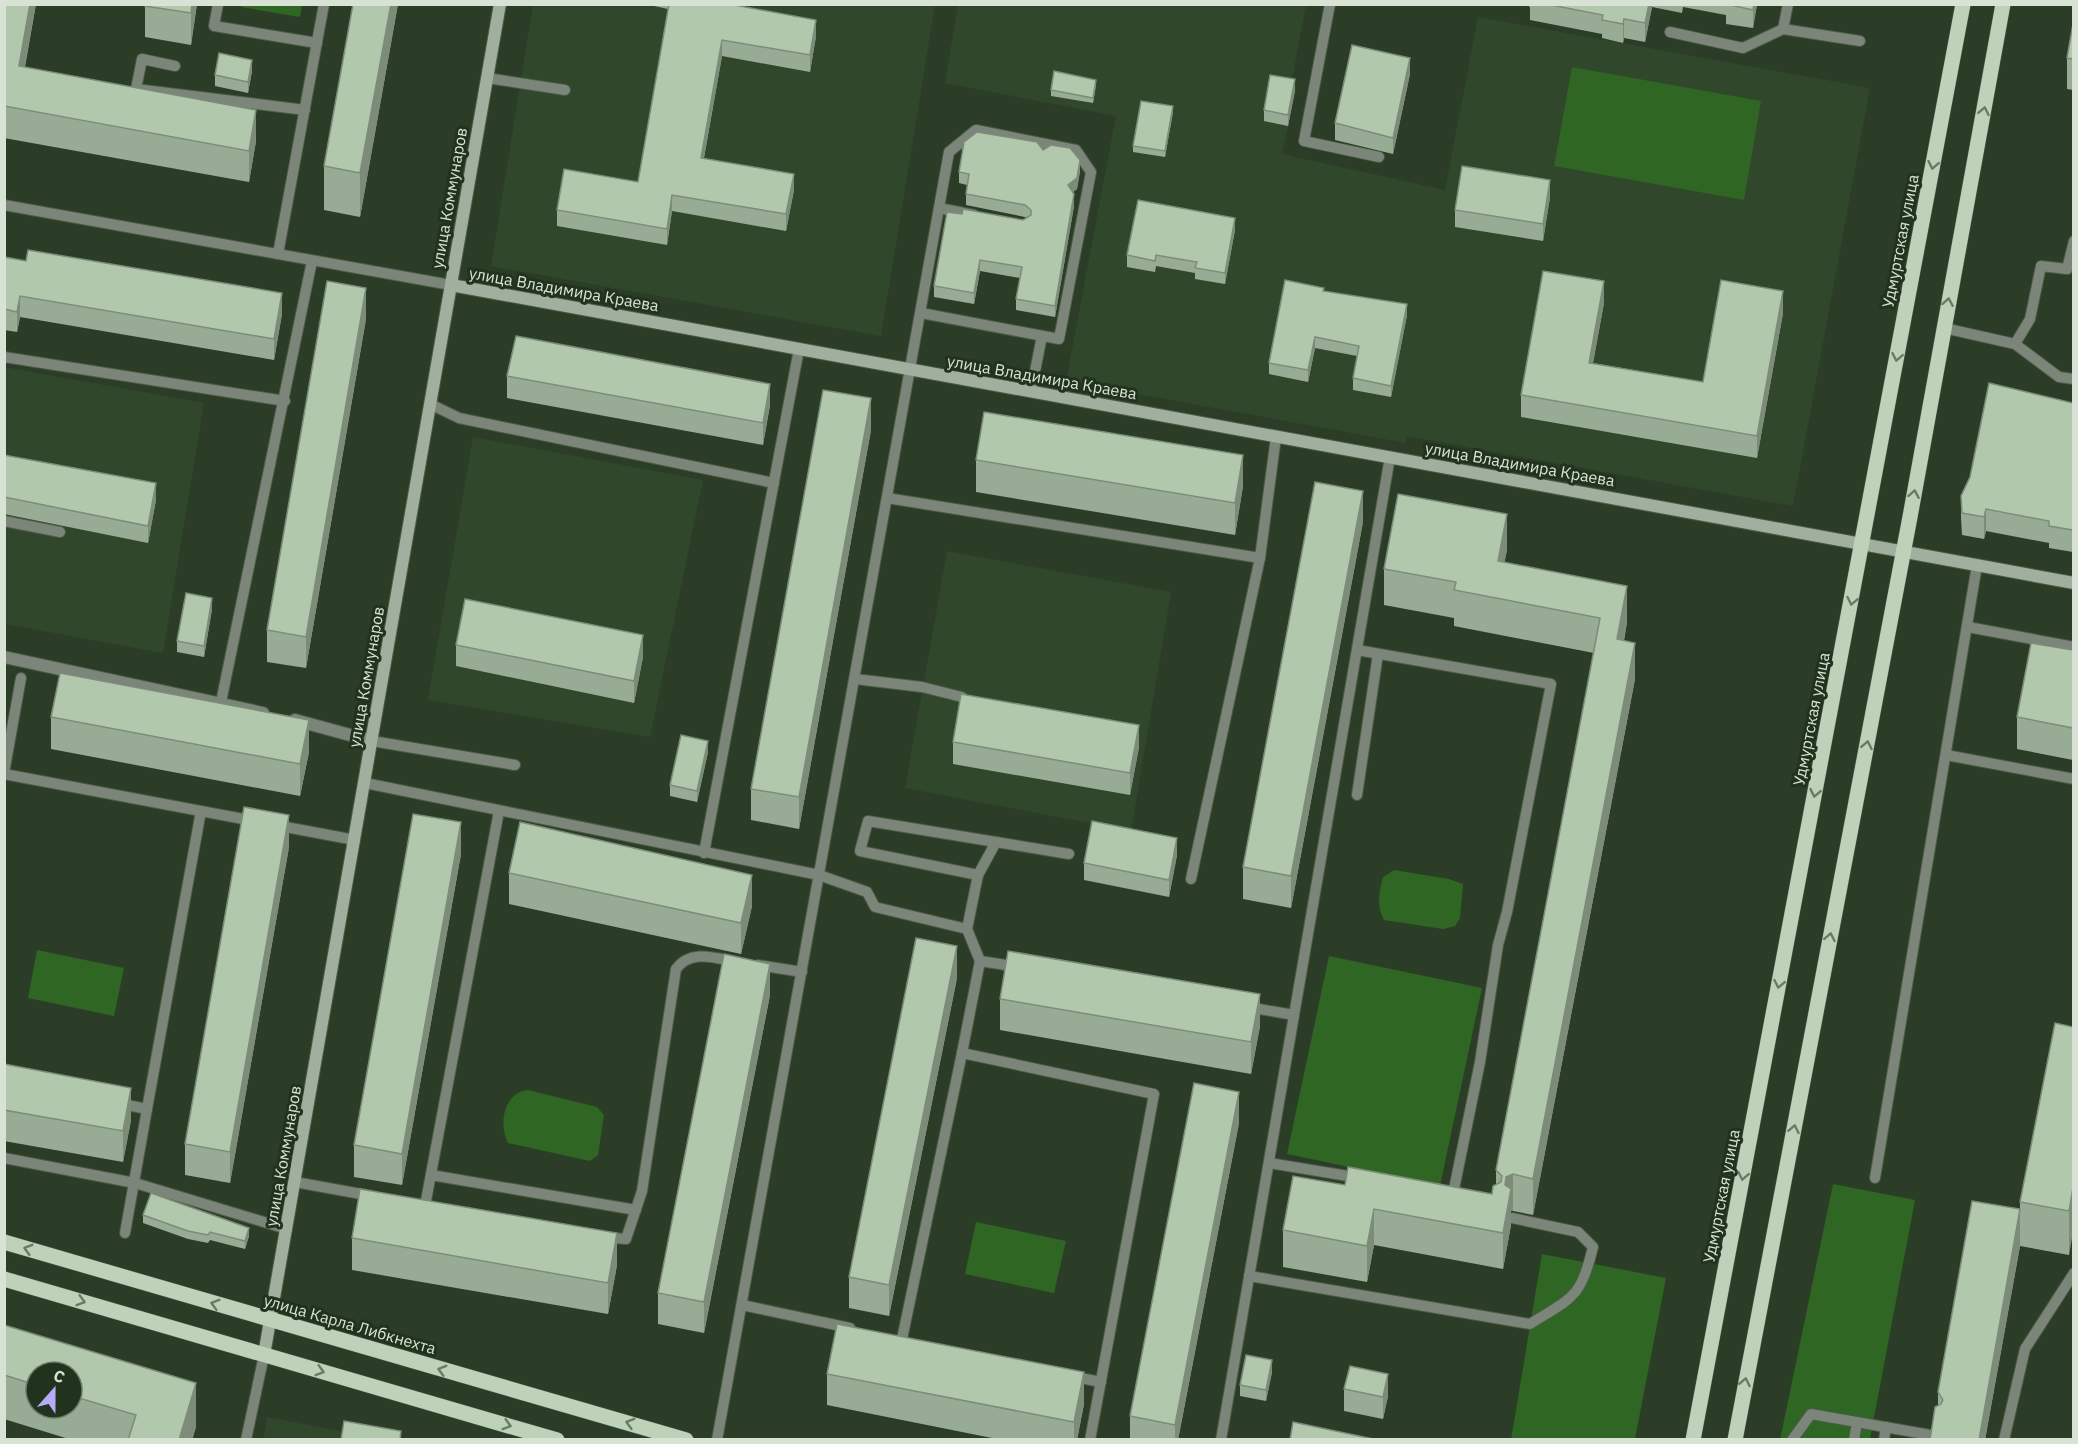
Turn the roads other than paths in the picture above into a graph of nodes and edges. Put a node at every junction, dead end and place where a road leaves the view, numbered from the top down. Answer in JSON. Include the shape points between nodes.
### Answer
{"nodes":[{"id":1,"x":218,"y":4,"type":"edge"},
{"id":2,"x":324,"y":4,"type":"edge"},
{"id":3,"x":500,"y":4,"type":"edge"},
{"id":4,"x":1330,"y":4,"type":"edge"},
{"id":5,"x":1788,"y":4,"type":"edge"},
{"id":6,"x":1963,"y":4,"type":"edge"},
{"id":7,"x":2003,"y":4,"type":"edge"},
{"id":8,"x":1783,"y":29,"type":"junction"},
{"id":9,"x":1670,"y":32,"type":"dead end"},
{"id":10,"x":1860,"y":41,"type":"dead end"},
{"id":11,"x":317,"y":43,"type":"junction"},
{"id":12,"x":175,"y":66,"type":"dead end"},
{"id":13,"x":487,"y":78,"type":"junction"},
{"id":14,"x":565,"y":90,"type":"dead end"},
{"id":15,"x":305,"y":110,"type":"junction"},
{"id":16,"x":1379,"y":158,"type":"dead end"},
{"id":17,"x":4,"y":205,"type":"edge"},
{"id":18,"x":939,"y":208,"type":"junction"},
{"id":19,"x":982,"y":216,"type":"edge"},
{"id":20,"x":2073,"y":241,"type":"edge"},
{"id":21,"x":278,"y":254,"type":"junction"},
{"id":22,"x":312,"y":261,"type":"junction"},
{"id":23,"x":451,"y":285,"type":"junction"},
{"id":24,"x":921,"y":313,"type":"junction"},
{"id":25,"x":1944,"y":328,"type":"junction"},
{"id":26,"x":1042,"y":336,"type":"junction"},
{"id":27,"x":2016,"y":344,"type":"junction"},
{"id":28,"x":799,"y":349,"type":"junction"},
{"id":29,"x":4,"y":357,"type":"edge"},
{"id":30,"x":911,"y":369,"type":"junction"},
{"id":31,"x":2073,"y":379,"type":"edge"},
{"id":32,"x":1031,"y":391,"type":"junction"},
{"id":33,"x":285,"y":400,"type":"junction"},
{"id":34,"x":430,"y":404,"type":"junction"},
{"id":35,"x":1276,"y":437,"type":"junction"},
{"id":36,"x":1390,"y":457,"type":"junction"},
{"id":37,"x":774,"y":483,"type":"junction"},
{"id":38,"x":887,"y":498,"type":"junction"},
{"id":39,"x":4,"y":521,"type":"edge"},
{"id":40,"x":60,"y":532,"type":"dead end"},
{"id":41,"x":1863,"y":544,"type":"junction"},
{"id":42,"x":1903,"y":552,"type":"junction"},
{"id":43,"x":1260,"y":558,"type":"junction"},
{"id":44,"x":1977,"y":565,"type":"junction"},
{"id":45,"x":2073,"y":583,"type":"edge"},
{"id":46,"x":1968,"y":627,"type":"junction"},
{"id":47,"x":2073,"y":647,"type":"edge"},
{"id":48,"x":1357,"y":650,"type":"junction"},
{"id":49,"x":1378,"y":654,"type":"junction"},
{"id":50,"x":4,"y":657,"type":"edge"},
{"id":51,"x":21,"y":678,"type":"dead end"},
{"id":52,"x":855,"y":679,"type":"junction"},
{"id":53,"x":962,"y":697,"type":"edge"},
{"id":54,"x":221,"y":702,"type":"junction"},
{"id":55,"x":372,"y":741,"type":"junction"},
{"id":56,"x":1946,"y":755,"type":"junction"},
{"id":57,"x":515,"y":765,"type":"dead end"},
{"id":58,"x":4,"y":774,"type":"edge"},
{"id":59,"x":2073,"y":779,"type":"edge"},
{"id":60,"x":364,"y":783,"type":"junction"},
{"id":61,"x":1357,"y":795,"type":"dead end"},
{"id":62,"x":201,"y":811,"type":"junction"},
{"id":63,"x":499,"y":811,"type":"junction"},
{"id":64,"x":355,"y":840,"type":"junction"},
{"id":65,"x":996,"y":842,"type":"junction"},
{"id":66,"x":704,"y":853,"type":"junction"},
{"id":67,"x":1070,"y":854,"type":"dead end"},
{"id":68,"x":819,"y":875,"type":"junction"},
{"id":69,"x":978,"y":875,"type":"junction"},
{"id":70,"x":1191,"y":879,"type":"dead end"},
{"id":71,"x":967,"y":929,"type":"junction"},
{"id":72,"x":980,"y":961,"type":"junction"},
{"id":73,"x":1026,"y":969,"type":"edge"},
{"id":74,"x":802,"y":972,"type":"junction"},
{"id":75,"x":1240,"y":1006,"type":"edge"},
{"id":76,"x":1294,"y":1015,"type":"junction"},
{"id":77,"x":962,"y":1053,"type":"junction"},
{"id":78,"x":103,"y":1101,"type":"edge"},
{"id":79,"x":147,"y":1109,"type":"junction"},
{"id":80,"x":4,"y":1158,"type":"edge"},
{"id":81,"x":1269,"y":1163,"type":"junction"},
{"id":82,"x":431,"y":1175,"type":"junction"},
{"id":83,"x":1875,"y":1178,"type":"dead end"},
{"id":84,"x":1373,"y":1180,"type":"edge"},
{"id":85,"x":295,"y":1182,"type":"junction"},
{"id":86,"x":135,"y":1183,"type":"junction"},
{"id":87,"x":1467,"y":1196,"type":"edge"},
{"id":88,"x":378,"y":1197,"type":"edge"},
{"id":89,"x":413,"y":1204,"type":"edge"},
{"id":90,"x":636,"y":1210,"type":"junction"},
{"id":91,"x":1512,"y":1218,"type":"edge"},
{"id":92,"x":287,"y":1229,"type":"junction"},
{"id":93,"x":124,"y":1233,"type":"dead end"},
{"id":94,"x":591,"y":1235,"type":"edge"},
{"id":95,"x":4,"y":1242,"type":"edge"},
{"id":96,"x":2073,"y":1273,"type":"edge"},
{"id":97,"x":1250,"y":1276,"type":"junction"},
{"id":98,"x":4,"y":1279,"type":"edge"},
{"id":99,"x":742,"y":1305,"type":"junction"},
{"id":100,"x":271,"y":1320,"type":"junction"},
{"id":101,"x":856,"y":1329,"type":"edge"},
{"id":102,"x":891,"y":1337,"type":"edge"},
{"id":103,"x":902,"y":1339,"type":"junction"},
{"id":104,"x":914,"y":1342,"type":"edge"},
{"id":105,"x":264,"y":1355,"type":"junction"},
{"id":106,"x":1054,"y":1372,"type":"edge"},
{"id":107,"x":1101,"y":1382,"type":"junction"},
{"id":108,"x":1857,"y":1422,"type":"junction"},
{"id":109,"x":1886,"y":1427,"type":"junction"},
{"id":110,"x":1936,"y":1436,"type":"edge"},
{"id":111,"x":246,"y":1440,"type":"edge"},
{"id":112,"x":557,"y":1440,"type":"edge"},
{"id":113,"x":686,"y":1440,"type":"edge"},
{"id":114,"x":717,"y":1440,"type":"edge"},
{"id":115,"x":1090,"y":1440,"type":"edge"},
{"id":116,"x":1221,"y":1440,"type":"edge"},
{"id":117,"x":1693,"y":1440,"type":"edge"},
{"id":118,"x":1735,"y":1440,"type":"edge"},
{"id":119,"x":1792,"y":1440,"type":"edge"},
{"id":120,"x":1854,"y":1440,"type":"edge"},
{"id":121,"x":1884,"y":1440,"type":"edge"},
{"id":122,"x":2004,"y":1440,"type":"edge"}],
"edges":[{"from":1,"to":11,"type":"lane","via":[[214,26]]},
{"from":2,"to":11,"type":"lane"},
{"from":3,"to":13,"type":"street","name":"улица Коммунаров"},
{"from":4,"to":16,"type":"lane","via":[[1304,141]]},
{"from":5,"to":8,"type":"lane"},
{"from":6,"to":41,"type":"main road","name":"Удмуртская улица","one_way":true},
{"from":25,"to":7,"type":"main road","one_way":true},
{"from":8,"to":9,"type":"lane","via":[[1743,48]]},
{"from":8,"to":10,"type":"lane"},
{"from":11,"to":15,"type":"lane"},
{"from":12,"to":15,"type":"lane","via":[[142,59],[136,89]]},
{"from":13,"to":14,"type":"lane"},
{"from":13,"to":23,"type":"street","name":"улица Коммунаров"},
{"from":15,"to":21,"type":"lane"},
{"from":17,"to":21,"type":"lane","name":"улица Владимира Краева"},
{"from":18,"to":19,"type":"lane"},
{"from":18,"to":24,"type":"lane"},
{"from":18,"to":26,"type":"lane","via":[[949,152],[976,130],[1076,150],[1091,172],[1074,232],[1059,339]]},
{"from":20,"to":27,"type":"lane","via":[[2067,269],[2041,266],[2031,319]]},
{"from":21,"to":22,"type":"lane","name":"улица Владимира Краева"},
{"from":22,"to":23,"type":"lane","name":"улица Владимира Краева"},
{"from":22,"to":33,"type":"lane"},
{"from":23,"to":28,"type":"street","name":"улица Владимира Краева"},
{"from":23,"to":34,"type":"street","name":"улица Коммунаров"},
{"from":24,"to":26,"type":"lane"},
{"from":24,"to":30,"type":"lane"},
{"from":25,"to":27,"type":"lane"},
{"from":42,"to":25,"type":"main road","one_way":true},
{"from":26,"to":32,"type":"lane"},
{"from":27,"to":31,"type":"lane","via":[[2059,377]]},
{"from":28,"to":30,"type":"street","name":"улица Владимира Краева"},
{"from":28,"to":37,"type":"lane"},
{"from":29,"to":33,"type":"lane"},
{"from":30,"to":32,"type":"street","name":"улица Владимира Краева"},
{"from":30,"to":38,"type":"lane"},
{"from":32,"to":35,"type":"street","name":"улица Владимира Краева"},
{"from":33,"to":54,"type":"lane"},
{"from":34,"to":37,"type":"lane","via":[[459,418]]},
{"from":34,"to":55,"type":"street","name":"улица Коммунаров"},
{"from":35,"to":36,"type":"street","name":"улица Владимира Краева"},
{"from":35,"to":43,"type":"lane"},
{"from":36,"to":41,"type":"street","name":"улица Владимира Краева"},
{"from":36,"to":48,"type":"lane"},
{"from":37,"to":66,"type":"lane"},
{"from":38,"to":43,"type":"lane"},
{"from":38,"to":52,"type":"lane"},
{"from":39,"to":40,"type":"lane"},
{"from":41,"to":42,"type":"street","name":"улица Владимира Краева"},
{"from":41,"to":117,"type":"main road","name":"Удмуртская улица","one_way":true},
{"from":42,"to":44,"type":"street","name":"улица Владимира Краева"},
{"from":118,"to":42,"type":"main road","one_way":true},
{"from":43,"to":70,"type":"lane"},
{"from":44,"to":45,"type":"street","name":"улица Владимира Краева"},
{"from":44,"to":46,"type":"lane"},
{"from":46,"to":47,"type":"lane"},
{"from":46,"to":56,"type":"lane"},
{"from":48,"to":49,"type":"lane"},
{"from":48,"to":76,"type":"lane"},
{"from":49,"to":61,"type":"lane"},
{"from":49,"to":87,"type":"lane","via":[[1551,684],[1498,945],[1480,1062],[1448,1193]]},
{"from":50,"to":54,"type":"street"},
{"from":51,"to":58,"type":"lane"},
{"from":52,"to":53,"type":"lane","via":[[922,687]]},
{"from":52,"to":68,"type":"lane"},
{"from":54,"to":55,"type":"street"},
{"from":55,"to":57,"type":"lane"},
{"from":55,"to":60,"type":"street","name":"улица Коммунаров"},
{"from":56,"to":59,"type":"lane"},
{"from":56,"to":83,"type":"lane"},
{"from":58,"to":62,"type":"lane"},
{"from":60,"to":63,"type":"lane"},
{"from":60,"to":64,"type":"street","name":"улица Коммунаров"},
{"from":62,"to":64,"type":"lane"},
{"from":62,"to":79,"type":"lane"},
{"from":63,"to":66,"type":"lane"},
{"from":63,"to":82,"type":"lane"},
{"from":64,"to":85,"type":"street","name":"улица Коммунаров"},
{"from":65,"to":67,"type":"lane"},
{"from":65,"to":69,"type":"lane"},
{"from":65,"to":69,"type":"lane","via":[[868,821],[860,851]]},
{"from":66,"to":68,"type":"lane"},
{"from":68,"to":71,"type":"lane","via":[[867,892],[875,907]]},
{"from":68,"to":74,"type":"lane"},
{"from":69,"to":71,"type":"lane"},
{"from":71,"to":72,"type":"lane"},
{"from":72,"to":73,"type":"lane"},
{"from":72,"to":77,"type":"lane"},
{"from":74,"to":90,"type":"lane","via":[[705,956],[690,957],[676,969]]},
{"from":74,"to":99,"type":"lane"},
{"from":75,"to":76,"type":"lane"},
{"from":76,"to":81,"type":"lane"},
{"from":77,"to":103,"type":"lane"},
{"from":77,"to":107,"type":"lane","via":[[1154,1094]]},
{"from":78,"to":79,"type":"lane"},
{"from":79,"to":86,"type":"lane"},
{"from":80,"to":86,"type":"lane"},
{"from":81,"to":84,"type":"lane"},
{"from":81,"to":97,"type":"lane"},
{"from":82,"to":89,"type":"lane","via":[[430,1207]]},
{"from":82,"to":90,"type":"lane"},
{"from":85,"to":88,"type":"lane"},
{"from":85,"to":92,"type":"street","name":"улица Коммунаров"},
{"from":86,"to":92,"type":"lane"},
{"from":86,"to":93,"type":"lane"},
{"from":90,"to":94,"type":"lane","via":[[626,1239]]},
{"from":91,"to":97,"type":"lane","via":[[1578,1232],[1593,1247],[1585,1279],[1569,1301],[1530,1323]]},
{"from":92,"to":100,"type":"street","name":"улица Коммунаров"},
{"from":100,"to":95,"type":"main road","name":"улица Карла Либкнехта","one_way":true},
{"from":96,"to":122,"type":"lane","via":[[2025,1348]]},
{"from":97,"to":116,"type":"lane"},
{"from":98,"to":105,"type":"main road","one_way":true},
{"from":99,"to":101,"type":"lane"},
{"from":99,"to":114,"type":"lane"},
{"from":100,"to":105,"type":"street","name":"улица Коммунаров"},
{"from":113,"to":100,"type":"main road","name":"улица Карла Либкнехта","one_way":true},
{"from":102,"to":103,"type":"lane"},
{"from":103,"to":104,"type":"lane"},
{"from":105,"to":111,"type":"lane"},
{"from":105,"to":112,"type":"main road","one_way":true},
{"from":106,"to":107,"type":"lane"},
{"from":107,"to":115,"type":"lane"},
{"from":108,"to":109,"type":"lane"},
{"from":108,"to":119,"type":"lane","via":[[1811,1414]]},
{"from":108,"to":120,"type":"lane"},
{"from":109,"to":110,"type":"lane"},
{"from":109,"to":121,"type":"lane"}]}
